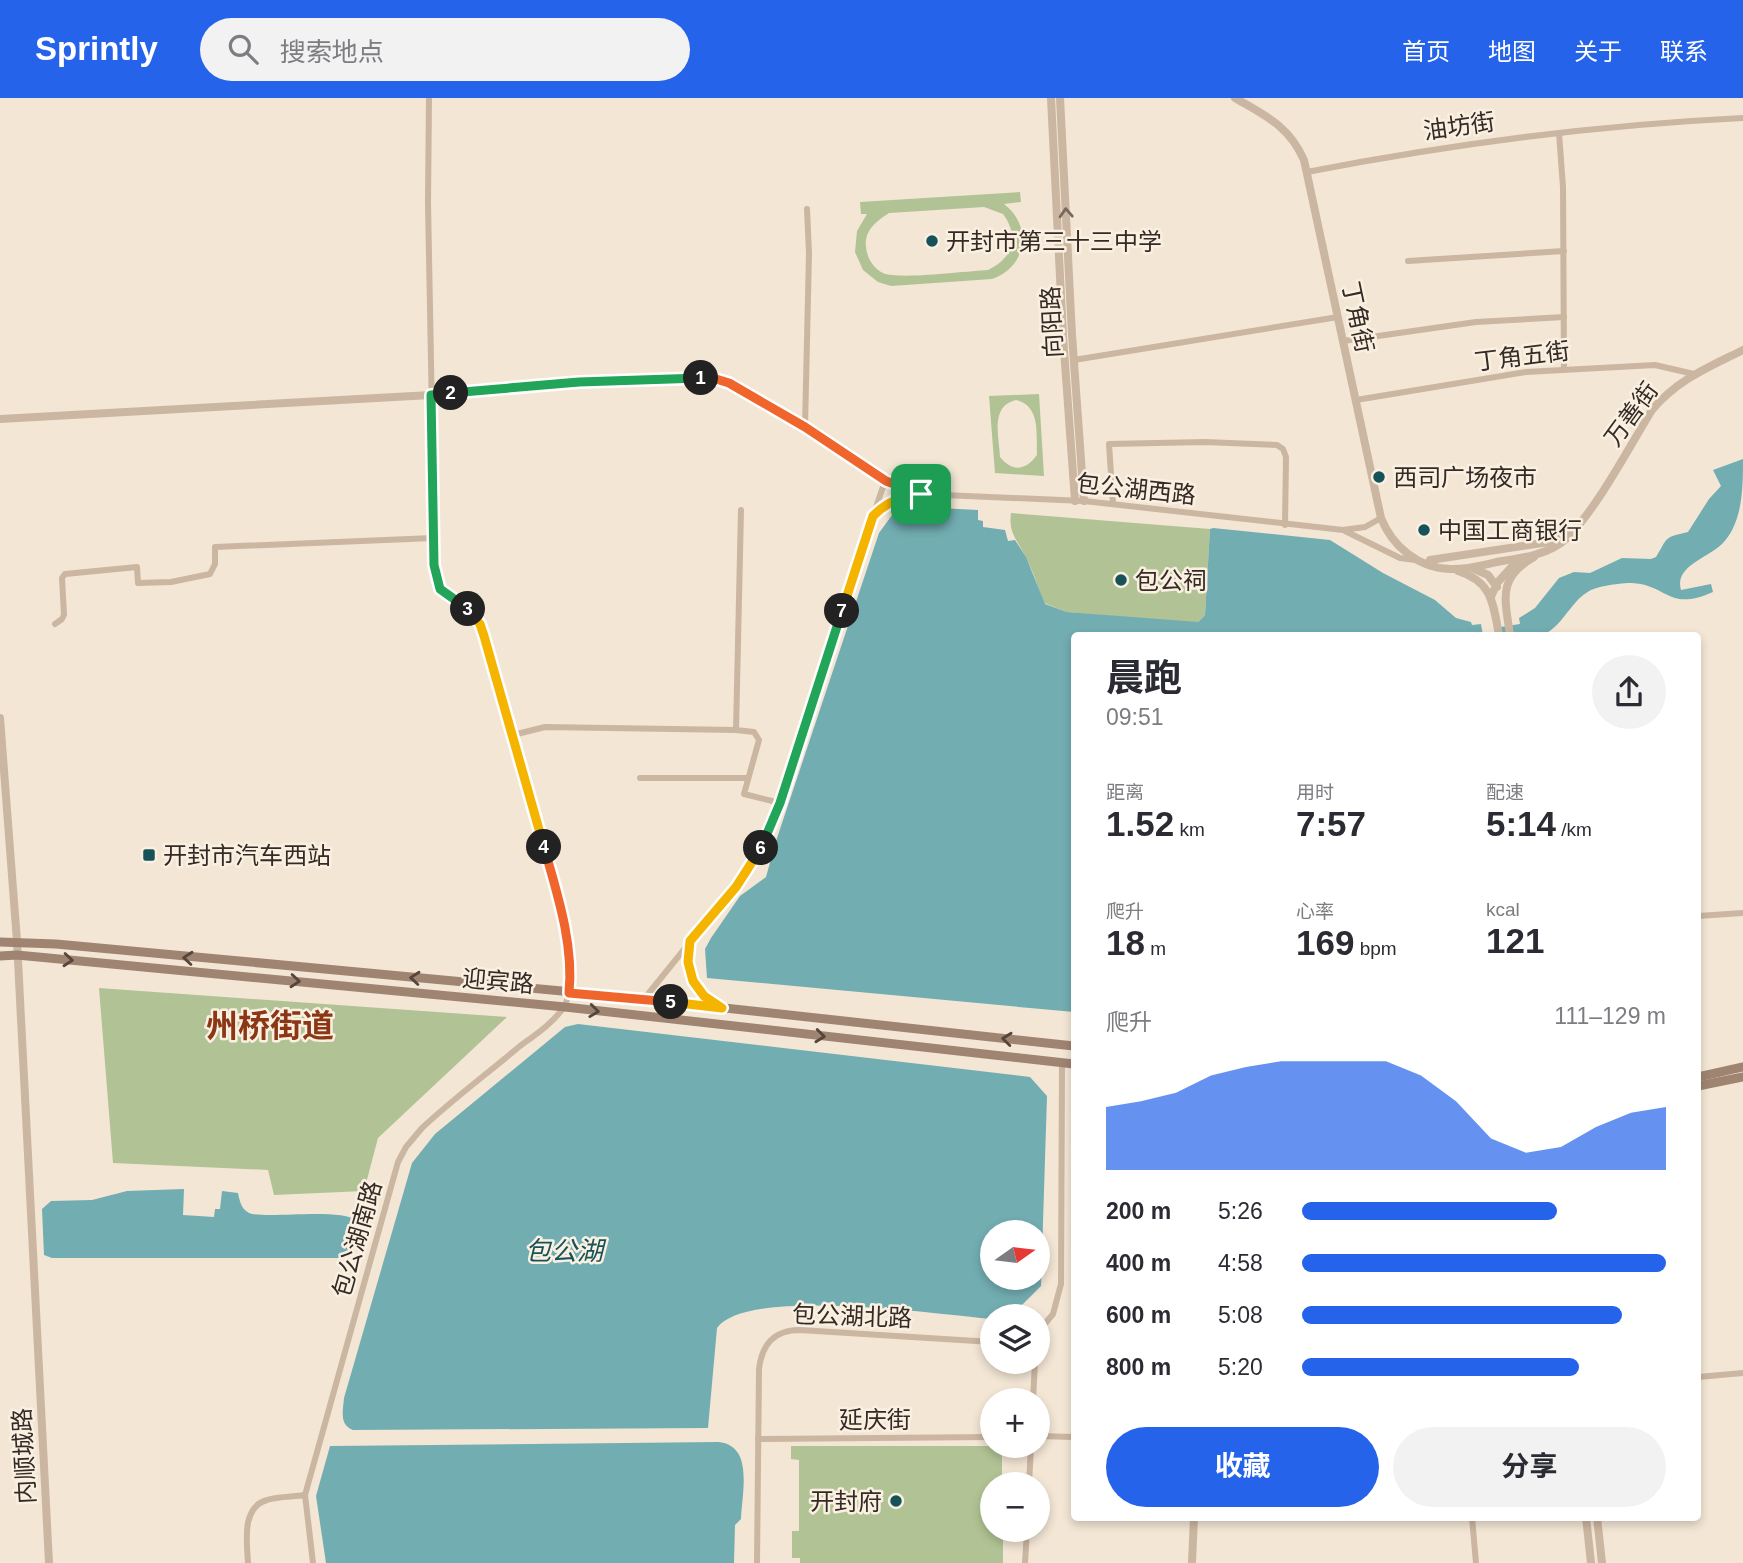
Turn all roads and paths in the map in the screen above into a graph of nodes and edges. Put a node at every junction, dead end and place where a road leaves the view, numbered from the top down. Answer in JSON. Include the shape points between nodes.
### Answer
{"nodes":[{"id":1,"x":429,"y":98,"type":"edge"},
{"id":2,"x":1051,"y":98,"type":"edge"},
{"id":3,"x":1060,"y":98,"type":"edge"},
{"id":4,"x":1235,"y":98,"type":"edge"},
{"id":5,"x":1743,"y":118,"type":"edge"},
{"id":6,"x":1559,"y":133,"type":"junction"},
{"id":7,"x":1307,"y":172,"type":"junction"},
{"id":8,"x":807,"y":209,"type":"dead end"},
{"id":9,"x":1563,"y":251,"type":"junction"},
{"id":10,"x":1408,"y":261,"type":"dead end"},
{"id":11,"x":1338,"y":317,"type":"junction"},
{"id":12,"x":1564,"y":317,"type":"junction"},
{"id":13,"x":1343,"y":341,"type":"junction"},
{"id":14,"x":1743,"y":350,"type":"edge"},
{"id":15,"x":1074,"y":360,"type":"junction"},
{"id":16,"x":1564,"y":370,"type":"junction"},
{"id":17,"x":1694,"y":374,"type":"junction"},
{"id":18,"x":431,"y":395,"type":"junction"},
{"id":19,"x":1356,"y":400,"type":"junction"},
{"id":20,"x":0,"y":419,"type":"edge"},
{"id":21,"x":805,"y":427,"type":"junction"},
{"id":22,"x":886,"y":481,"type":"junction"},
{"id":23,"x":921,"y":494,"type":"junction"},
{"id":24,"x":1080,"y":501,"type":"junction"},
{"id":25,"x":1113,"y":504,"type":"junction"},
{"id":26,"x":741,"y":510,"type":"dead end"},
{"id":27,"x":873,"y":516,"type":"junction"},
{"id":28,"x":1381,"y":518,"type":"junction"},
{"id":29,"x":1285,"y":525,"type":"junction"},
{"id":30,"x":1575,"y":527,"type":"junction"},
{"id":31,"x":1343,"y":530,"type":"junction"},
{"id":32,"x":433,"y":538,"type":"junction"},
{"id":33,"x":1549,"y":542,"type":"junction"},
{"id":34,"x":1542,"y":552,"type":"junction"},
{"id":35,"x":1520,"y":558,"type":"junction"},
{"id":36,"x":1445,"y":560,"type":"junction"},
{"id":37,"x":1419,"y":561,"type":"junction"},
{"id":38,"x":1470,"y":567,"type":"junction"},
{"id":39,"x":1448,"y":569,"type":"junction"},
{"id":40,"x":1496,"y":585,"type":"junction"},
{"id":41,"x":1492,"y":601,"type":"junction"},
{"id":42,"x":1505,"y":601,"type":"junction"},
{"id":43,"x":55,"y":624,"type":"dead end"},
{"id":44,"x":1498,"y":632,"type":"edge"},
{"id":45,"x":1510,"y":632,"type":"edge"},
{"id":46,"x":0,"y":718,"type":"edge"},
{"id":47,"x":736,"y":730,"type":"junction"},
{"id":48,"x":513,"y":735,"type":"junction"},
{"id":49,"x":640,"y":778,"type":"dead end"},
{"id":50,"x":748,"y":778,"type":"junction"},
{"id":51,"x":780,"y":803,"type":"junction"},
{"id":52,"x":1743,"y":913,"type":"edge"},
{"id":53,"x":1701,"y":916,"type":"edge"},
{"id":54,"x":17,"y":941,"type":"junction"},
{"id":55,"x":690,"y":941,"type":"junction"},
{"id":56,"x":0,"y":942,"type":"edge"},
{"id":57,"x":17,"y":955,"type":"junction"},
{"id":58,"x":0,"y":956,"type":"edge"},
{"id":59,"x":569,"y":993,"type":"junction"},
{"id":60,"x":644,"y":999,"type":"junction"},
{"id":61,"x":565,"y":1007,"type":"junction"},
{"id":62,"x":722,"y":1008,"type":"junction"},
{"id":63,"x":1071,"y":1046,"type":"edge"},
{"id":64,"x":1062,"y":1063,"type":"junction"},
{"id":65,"x":1071,"y":1064,"type":"edge"},
{"id":66,"x":1743,"y":1068,"type":"edge"},
{"id":67,"x":1701,"y":1076,"type":"edge"},
{"id":68,"x":1743,"y":1077,"type":"edge"},
{"id":69,"x":1701,"y":1085,"type":"edge"},
{"id":70,"x":1050,"y":1318,"type":"edge"},
{"id":71,"x":980,"y":1341,"type":"edge"},
{"id":72,"x":1743,"y":1373,"type":"edge"},
{"id":73,"x":1701,"y":1377,"type":"edge"},
{"id":74,"x":1050,"y":1436,"type":"edge"},
{"id":75,"x":980,"y":1437,"type":"edge"},
{"id":76,"x":1071,"y":1437,"type":"edge"},
{"id":77,"x":758,"y":1439,"type":"junction"},
{"id":78,"x":305,"y":1495,"type":"junction"},
{"id":79,"x":1194,"y":1521,"type":"edge"},
{"id":80,"x":1472,"y":1521,"type":"edge"},
{"id":81,"x":1586,"y":1521,"type":"edge"},
{"id":82,"x":1597,"y":1521,"type":"edge"},
{"id":83,"x":1026,"y":1542,"type":"edge"},
{"id":84,"x":49,"y":1563,"type":"edge"},
{"id":85,"x":248,"y":1563,"type":"edge"},
{"id":86,"x":313,"y":1563,"type":"edge"},
{"id":87,"x":757,"y":1563,"type":"edge"},
{"id":88,"x":1025,"y":1563,"type":"edge"},
{"id":89,"x":1192,"y":1563,"type":"edge"},
{"id":90,"x":1476,"y":1563,"type":"edge"},
{"id":91,"x":1591,"y":1563,"type":"edge"},
{"id":92,"x":1602,"y":1563,"type":"edge"}],
"edges":[{"from":1,"to":18,"type":"street"},
{"from":2,"to":24,"type":"street","name":"向阳路","via":[[1063,336]]},
{"from":15,"to":3,"type":"street","name":"向阳路","one_way":true},
{"from":4,"to":7,"type":"street","name":"丁角街","via":[[1287,132]]},
{"from":5,"to":6,"type":"street","name":"油坊街"},
{"from":6,"to":7,"type":"street","name":"油坊街","via":[[1414,151]]},
{"from":6,"to":9,"type":"street"},
{"from":7,"to":11,"type":"street","name":"丁角街"},
{"from":8,"to":21,"type":"street"},
{"from":9,"to":10,"type":"street"},
{"from":9,"to":12,"type":"street"},
{"from":11,"to":13,"type":"street","name":"丁角街"},
{"from":11,"to":15,"type":"street"},
{"from":12,"to":13,"type":"street","via":[[1476,322]]},
{"from":12,"to":16,"type":"street"},
{"from":13,"to":19,"type":"street","name":"丁角街"},
{"from":14,"to":17,"type":"street","name":"万善街"},
{"from":15,"to":24,"type":"street","name":"向阳路"},
{"from":16,"to":17,"type":"street","name":"丁角五街","via":[[1655,365]]},
{"from":16,"to":19,"type":"street","name":"丁角五街"},
{"from":17,"to":30,"type":"street","name":"万善街","via":[[1652,410]]},
{"from":18,"to":20,"type":"street"},
{"from":18,"to":21,"type":"street","via":[[579,382],[716,379]]},
{"from":18,"to":32,"type":"street"},
{"from":19,"to":28,"type":"street","name":"丁角街"},
{"from":21,"to":22,"type":"street"},
{"from":22,"to":23,"type":"street","name":"包公湖西路"},
{"from":22,"to":27,"type":"street"},
{"from":23,"to":24,"type":"street","name":"包公湖西路"},
{"from":23,"to":27,"type":"street","via":[[896,498]]},
{"from":24,"to":25,"type":"street","name":"包公湖西路"},
{"from":25,"to":29,"type":"street","name":"包公湖西路"},
{"from":25,"to":29,"type":"street","via":[[1110,444],[1277,445],[1286,457]]},
{"from":26,"to":47,"type":"street"},
{"from":27,"to":51,"type":"street"},
{"from":28,"to":31,"type":"street","name":"包公湖西路","via":[[1365,527]]},
{"from":28,"to":37,"type":"street","name":"丁角街","via":[[1398,546]]},
{"from":29,"to":31,"type":"street","name":"包公湖西路"},
{"from":30,"to":33,"type":"street","name":"万善街"},
{"from":30,"to":34,"type":"street","name":"万善街","via":[[1561,543]]},
{"from":31,"to":37,"type":"street","via":[[1400,558]]},
{"from":32,"to":43,"type":"street","via":[[215,547],[210,574],[171,582],[138,583],[137,567],[65,575],[64,615]]},
{"from":32,"to":48,"type":"street","via":[[438,584],[480,624]]},
{"from":33,"to":35,"type":"street"},
{"from":33,"to":36,"type":"street","name":"万善街"},
{"from":34,"to":35,"type":"street","name":"万善街"},
{"from":34,"to":42,"type":"street","via":[[1521,565],[1507,582]]},
{"from":35,"to":38,"type":"street","name":"万善街"},
{"from":35,"to":40,"type":"street"},
{"from":36,"to":37,"type":"street","name":"万善街"},
{"from":36,"to":38,"type":"street"},
{"from":37,"to":39,"type":"street","name":"万善街"},
{"from":38,"to":39,"type":"street","name":"万善街"},
{"from":38,"to":40,"type":"street","via":[[1488,575]]},
{"from":39,"to":41,"type":"street","via":[[1474,577]]},
{"from":40,"to":41,"type":"street"},
{"from":40,"to":42,"type":"street"},
{"from":41,"to":44,"type":"street"},
{"from":42,"to":45,"type":"street"},
{"from":46,"to":54,"type":"street","name":"内顺城路"},
{"from":47,"to":48,"type":"street","via":[[545,727]]},
{"from":47,"to":50,"type":"street","via":[[758,735]]},
{"from":48,"to":59,"type":"street","via":[[558,897]]},
{"from":49,"to":50,"type":"street"},
{"from":50,"to":51,"type":"street","via":[[744,794]]},
{"from":51,"to":55,"type":"street","via":[[750,868]]},
{"from":52,"to":53,"type":"street"},
{"from":54,"to":56,"type":"main road","name":"迎宾路"},
{"from":54,"to":57,"type":"street","name":"内顺城路"},
{"from":59,"to":54,"type":"main road","name":"迎宾路","one_way":true},
{"from":55,"to":60,"type":"street"},
{"from":55,"to":62,"type":"street","via":[[688,962],[693,981]]},
{"from":57,"to":58,"type":"main road","name":"迎宾路"},
{"from":57,"to":61,"type":"main road","name":"迎宾路","one_way":true},
{"from":57,"to":84,"type":"street","name":"内顺城路"},
{"from":59,"to":60,"type":"main road","name":"迎宾路"},
{"from":59,"to":61,"type":"street"},
{"from":60,"to":62,"type":"main road","name":"迎宾路"},
{"from":61,"to":64,"type":"main road","name":"迎宾路","one_way":true},
{"from":61,"to":78,"type":"street","name":"包公湖南路","via":[[428,1122],[403,1153]]},
{"from":63,"to":62,"type":"main road","name":"迎宾路","one_way":true},
{"from":64,"to":65,"type":"main road","name":"迎宾路"},
{"from":64,"to":70,"type":"street","via":[[1061,1284]]},
{"from":66,"to":67,"type":"main road"},
{"from":68,"to":69,"type":"main road"},
{"from":71,"to":77,"type":"street","name":"包公湖北路","via":[[781,1332],[768,1342],[761,1357]]},
{"from":72,"to":73,"type":"street"},
{"from":74,"to":76,"type":"street"},
{"from":75,"to":77,"type":"street","name":"延庆街"},
{"from":77,"to":87,"type":"street","name":"包公湖北路"},
{"from":78,"to":85,"type":"street","via":[[267,1500],[254,1509],[246,1538]]},
{"from":78,"to":86,"type":"street","name":"包公湖南路"},
{"from":79,"to":89,"type":"street"},
{"from":80,"to":90,"type":"street"},
{"from":81,"to":91,"type":"street"},
{"from":82,"to":92,"type":"street"},
{"from":83,"to":88,"type":"street"}]}
